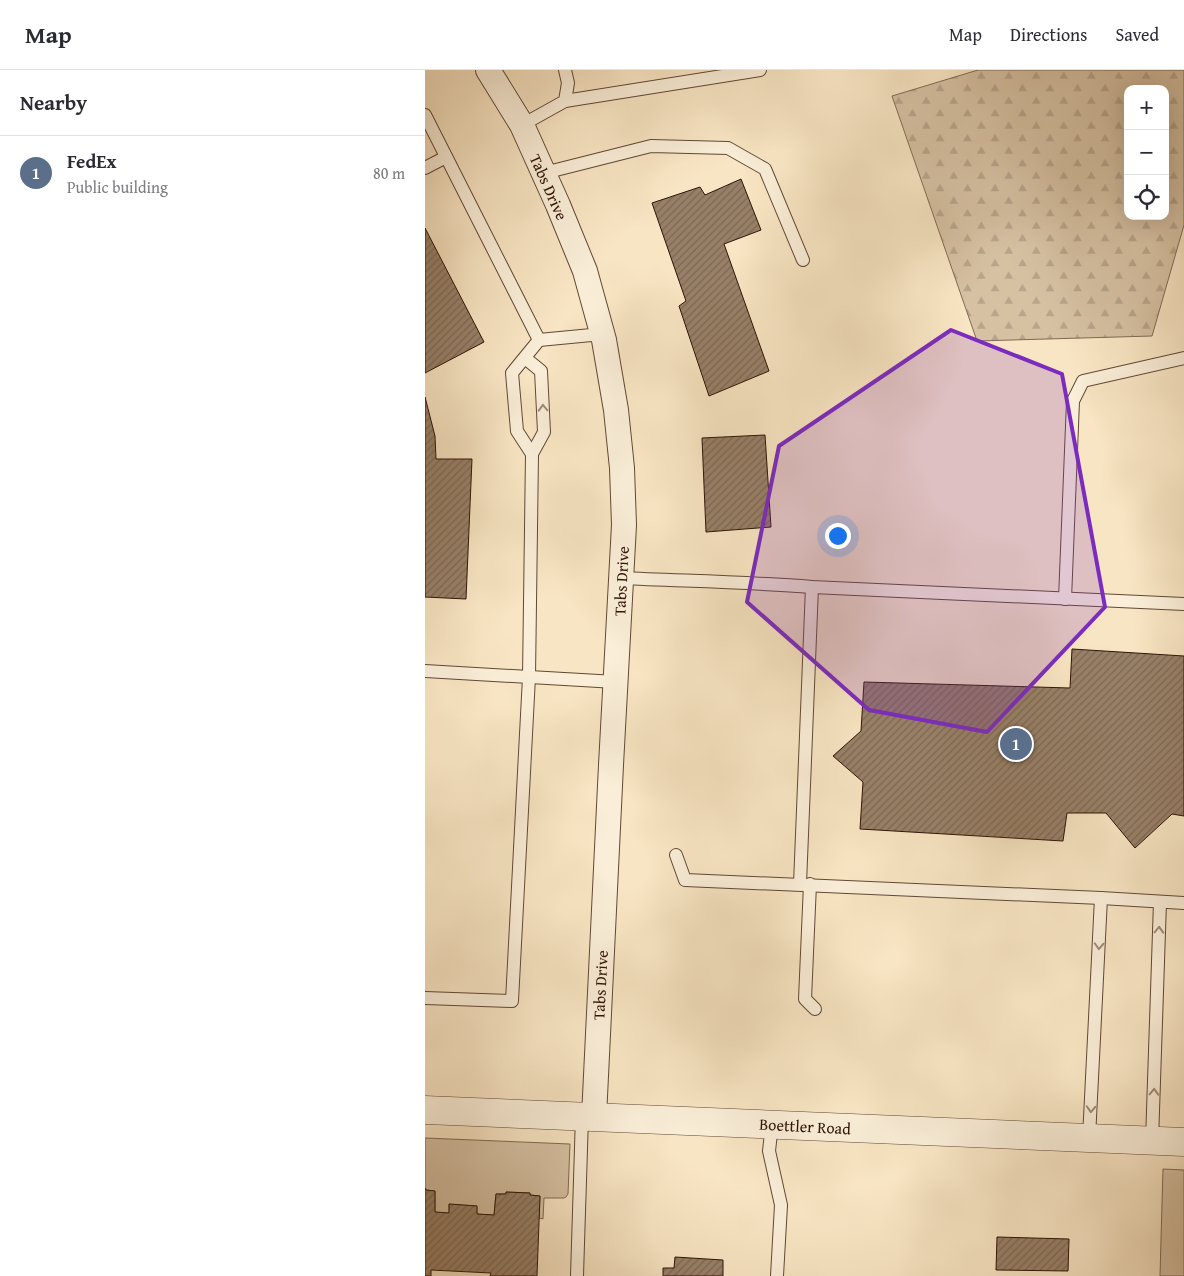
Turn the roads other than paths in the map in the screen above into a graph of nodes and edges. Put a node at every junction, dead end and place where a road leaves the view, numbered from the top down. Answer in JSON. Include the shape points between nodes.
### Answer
{"nodes":[{"id":1,"x":489,"y":70,"type":"edge"},
{"id":2,"x":565,"y":70,"type":"edge"},
{"id":3,"x":760,"y":70,"type":"edge"},
{"id":4,"x":565,"y":101,"type":"junction"},
{"id":5,"x":425,"y":115,"type":"edge"},
{"id":6,"x":522,"y":125,"type":"junction"},
{"id":7,"x":446,"y":157,"type":"junction"},
{"id":8,"x":425,"y":168,"type":"edge"},
{"id":9,"x":544,"y":173,"type":"junction"},
{"id":10,"x":803,"y":260,"type":"dead end"},
{"id":11,"x":602,"y":334,"type":"junction"},
{"id":12,"x":539,"y":340,"type":"junction"},
{"id":13,"x":525,"y":358,"type":"junction"},
{"id":14,"x":1184,"y":358,"type":"edge"},
{"id":15,"x":532,"y":454,"type":"junction"},
{"id":16,"x":621,"y":578,"type":"junction"},
{"id":17,"x":812,"y":587,"type":"junction"},
{"id":18,"x":1065,"y":598,"type":"junction"},
{"id":19,"x":1184,"y":604,"type":"edge"},
{"id":20,"x":425,"y":671,"type":"edge"},
{"id":21,"x":529,"y":677,"type":"junction"},
{"id":22,"x":616,"y":682,"type":"junction"},
{"id":23,"x":676,"y":855,"type":"dead end"},
{"id":24,"x":805,"y":884,"type":"junction"},
{"id":25,"x":1101,"y":898,"type":"junction"},
{"id":26,"x":1160,"y":902,"type":"junction"},
{"id":27,"x":1184,"y":903,"type":"edge"},
{"id":28,"x":425,"y":998,"type":"edge"},
{"id":29,"x":815,"y":1009,"type":"dead end"},
{"id":30,"x":425,"y":1110,"type":"edge"},
{"id":31,"x":588,"y":1117,"type":"junction"},
{"id":32,"x":772,"y":1124,"type":"junction"},
{"id":33,"x":1089,"y":1138,"type":"junction"},
{"id":34,"x":1152,"y":1141,"type":"junction"},
{"id":35,"x":1184,"y":1142,"type":"edge"},
{"id":36,"x":577,"y":1276,"type":"edge"},
{"id":37,"x":777,"y":1276,"type":"edge"}],
"edges":[{"from":1,"to":6,"type":"street","name":"Tabs Drive"},
{"from":2,"to":4,"type":"lane","via":[[568,83]]},
{"from":3,"to":4,"type":"lane"},
{"from":4,"to":6,"type":"lane"},
{"from":5,"to":7,"type":"lane"},
{"from":6,"to":9,"type":"street","name":"Tabs Drive"},
{"from":7,"to":8,"type":"lane"},
{"from":7,"to":12,"type":"lane"},
{"from":9,"to":10,"type":"lane","via":[[651,146],[728,148],[765,168]]},
{"from":9,"to":11,"type":"street","name":"Tabs Drive","via":[[585,271]]},
{"from":11,"to":12,"type":"lane"},
{"from":11,"to":16,"type":"street","name":"Tabs Drive","via":[[616,410],[622,468],[624,525]]},
{"from":12,"to":13,"type":"lane"},
{"from":13,"to":15,"type":"lane","via":[[512,373],[517,431]]},
{"from":15,"to":13,"type":"lane","one_way":true,"via":[[544,432],[541,371]]},
{"from":14,"to":18,"type":"lane","via":[[1083,381],[1073,400]]},
{"from":15,"to":21,"type":"lane"},
{"from":16,"to":17,"type":"lane"},
{"from":16,"to":22,"type":"street","name":"Tabs Drive"},
{"from":17,"to":18,"type":"lane"},
{"from":17,"to":24,"type":"lane"},
{"from":18,"to":19,"type":"lane"},
{"from":20,"to":21,"type":"lane"},
{"from":21,"to":22,"type":"lane"},
{"from":21,"to":28,"type":"lane","via":[[512,1001]]},
{"from":22,"to":31,"type":"street","name":"Tabs Drive"},
{"from":23,"to":24,"type":"lane","via":[[685,880]]},
{"from":24,"to":25,"type":"lane"},
{"from":24,"to":29,"type":"lane","via":[[805,999]]},
{"from":25,"to":26,"type":"lane"},
{"from":25,"to":33,"type":"lane","one_way":true},
{"from":26,"to":27,"type":"lane"},
{"from":34,"to":26,"type":"lane","one_way":true},
{"from":30,"to":31,"type":"street","name":"Boettler Road"},
{"from":31,"to":32,"type":"street","name":"Boettler Road"},
{"from":31,"to":36,"type":"lane"},
{"from":32,"to":33,"type":"street","name":"Boettler Road"},
{"from":32,"to":37,"type":"lane","via":[[769,1150],[781,1205]]},
{"from":33,"to":34,"type":"street","name":"Boettler Road"},
{"from":34,"to":35,"type":"street","name":"Boettler Road"}]}
